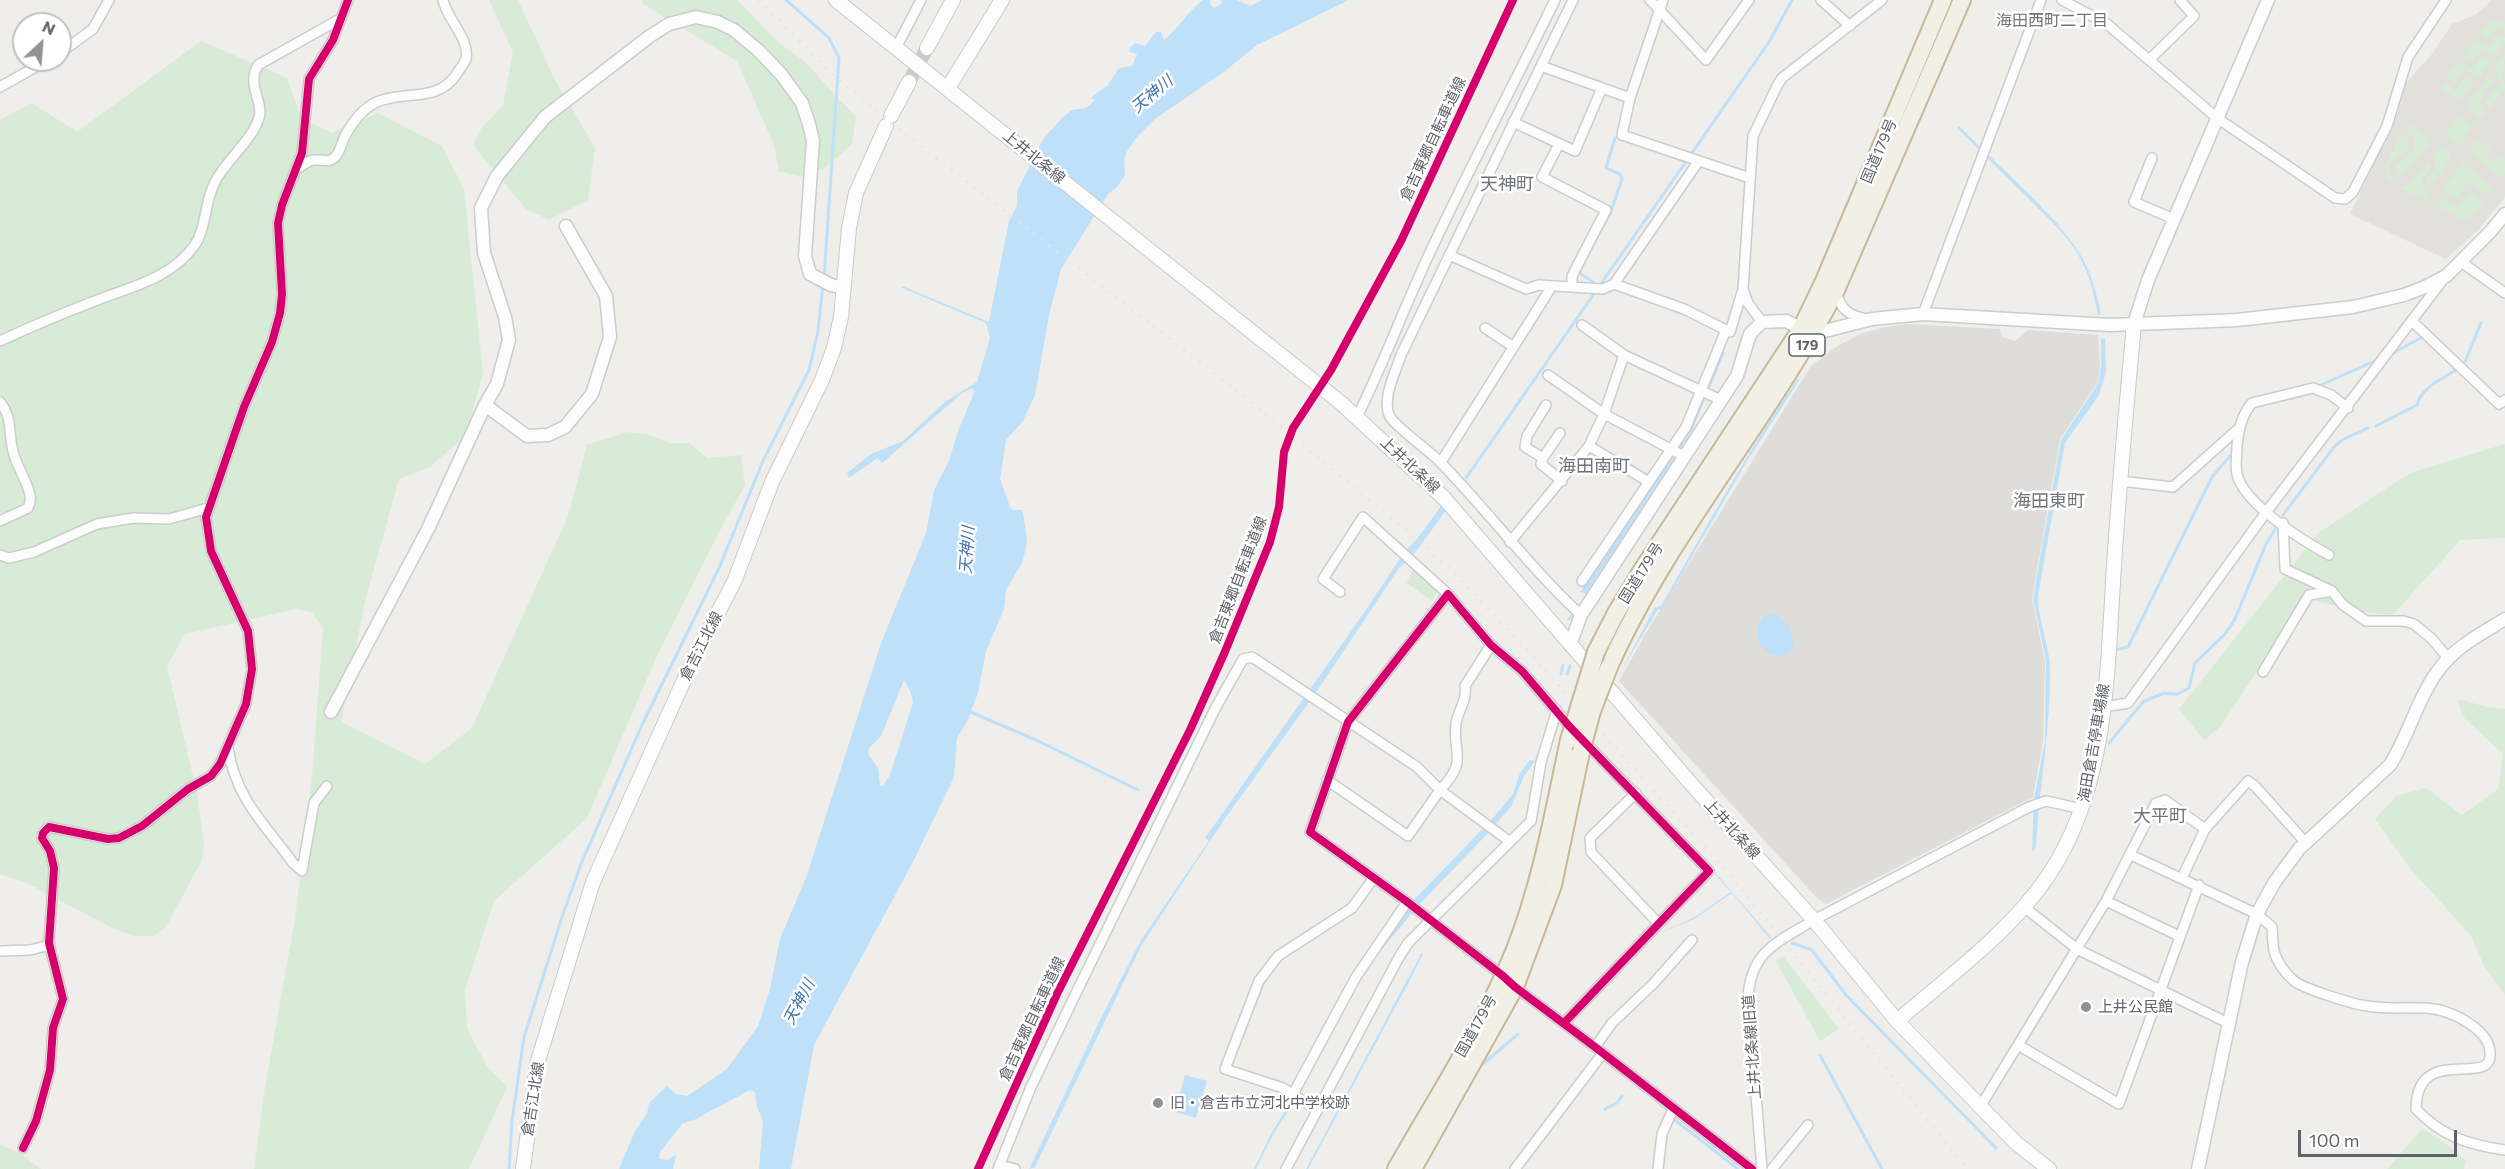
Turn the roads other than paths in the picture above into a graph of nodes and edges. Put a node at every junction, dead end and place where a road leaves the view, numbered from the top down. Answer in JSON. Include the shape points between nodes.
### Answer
{"nodes":[{"id":1,"x":109,"y":0,"type":"edge"},
{"id":2,"x":348,"y":0,"type":"edge"},
{"id":3,"x":443,"y":0,"type":"edge"},
{"id":4,"x":836,"y":0,"type":"edge"},
{"id":5,"x":921,"y":0,"type":"edge"},
{"id":6,"x":953,"y":0,"type":"edge"},
{"id":7,"x":1002,"y":0,"type":"edge"},
{"id":8,"x":1555,"y":0,"type":"edge"},
{"id":9,"x":1573,"y":0,"type":"edge"},
{"id":10,"x":1650,"y":0,"type":"edge"},
{"id":11,"x":1749,"y":0,"type":"edge"},
{"id":12,"x":1821,"y":0,"type":"edge"},
{"id":13,"x":1882,"y":0,"type":"edge"},
{"id":14,"x":1944,"y":0,"type":"edge"},
{"id":15,"x":1962,"y":0,"type":"edge"},
{"id":16,"x":2041,"y":0,"type":"edge"},
{"id":17,"x":2062,"y":0,"type":"edge"},
{"id":18,"x":2180,"y":0,"type":"edge"},
{"id":19,"x":2268,"y":0,"type":"edge"},
{"id":20,"x":2446,"y":0,"type":"edge"},
{"id":21,"x":1661,"y":4,"type":"edge"},
{"id":22,"x":342,"y":17,"type":"junction"},
{"id":23,"x":1850,"y":26,"type":"junction"},
{"id":24,"x":72,"y":44,"type":"edge"},
{"id":25,"x":896,"y":48,"type":"junction"},
{"id":26,"x":927,"y":48,"type":"tunnel mouth"},
{"id":27,"x":2149,"y":60,"type":"junction"},
{"id":28,"x":1541,"y":66,"type":"junction"},
{"id":29,"x":27,"y":72,"type":"edge"},
{"id":30,"x":909,"y":82,"type":"tunnel mouth"},
{"id":31,"x":0,"y":87,"type":"edge"},
{"id":32,"x":1602,"y":88,"type":"junction"},
{"id":33,"x":953,"y":91,"type":"junction"},
{"id":34,"x":1630,"y":98,"type":"junction"},
{"id":35,"x":2217,"y":118,"type":"junction"},
{"id":36,"x":1513,"y":122,"type":"junction"},
{"id":37,"x":1559,"y":144,"type":"junction"},
{"id":38,"x":2152,"y":158,"type":"dead end"},
{"id":39,"x":1698,"y":162,"type":"junction"},
{"id":40,"x":298,"y":168,"type":"junction"},
{"id":41,"x":1750,"y":178,"type":"junction"},
{"id":42,"x":2505,"y":214,"type":"edge"},
{"id":43,"x":2174,"y":219,"type":"junction"},
{"id":44,"x":566,"y":226,"type":"dead end"},
{"id":45,"x":1449,"y":255,"type":"junction"},
{"id":46,"x":2461,"y":262,"type":"junction"},
{"id":47,"x":2446,"y":276,"type":"junction"},
{"id":48,"x":1614,"y":284,"type":"junction"},
{"id":49,"x":1552,"y":286,"type":"junction"},
{"id":50,"x":1572,"y":286,"type":"junction"},
{"id":51,"x":844,"y":288,"type":"junction"},
{"id":52,"x":1743,"y":289,"type":"junction"},
{"id":53,"x":1836,"y":290,"type":"junction"},
{"id":54,"x":2505,"y":293,"type":"edge"},
{"id":55,"x":1923,"y":314,"type":"junction"},
{"id":56,"x":1872,"y":319,"type":"junction"},
{"id":57,"x":1762,"y":322,"type":"junction"},
{"id":58,"x":2413,"y":322,"type":"junction"},
{"id":59,"x":2134,"y":324,"type":"junction"},
{"id":60,"x":1582,"y":325,"type":"dead end"},
{"id":61,"x":1485,"y":328,"type":"dead end"},
{"id":62,"x":1726,"y":330,"type":"junction"},
{"id":63,"x":1807,"y":332,"type":"junction"},
{"id":64,"x":0,"y":341,"type":"edge"},
{"id":65,"x":1512,"y":346,"type":"junction"},
{"id":66,"x":1624,"y":355,"type":"junction"},
{"id":67,"x":1548,"y":375,"type":"dead end"},
{"id":68,"x":1701,"y":390,"type":"junction"},
{"id":69,"x":1721,"y":400,"type":"junction"},
{"id":70,"x":0,"y":402,"type":"edge"},
{"id":71,"x":2503,"y":404,"type":"edge"},
{"id":72,"x":485,"y":405,"type":"junction"},
{"id":73,"x":1546,"y":405,"type":"dead end"},
{"id":74,"x":2348,"y":408,"type":"junction"},
{"id":75,"x":1604,"y":414,"type":"junction"},
{"id":76,"x":1357,"y":417,"type":"junction"},
{"id":77,"x":2239,"y":428,"type":"junction"},
{"id":78,"x":1560,"y":434,"type":"dead end"},
{"id":79,"x":1589,"y":446,"type":"junction"},
{"id":80,"x":1672,"y":449,"type":"junction"},
{"id":81,"x":1684,"y":456,"type":"junction"},
{"id":82,"x":1543,"y":458,"type":"junction"},
{"id":83,"x":1441,"y":462,"type":"junction"},
{"id":84,"x":1562,"y":481,"type":"junction"},
{"id":85,"x":2120,"y":481,"type":"junction"},
{"id":86,"x":1649,"y":482,"type":"junction"},
{"id":87,"x":208,"y":508,"type":"junction"},
{"id":88,"x":2267,"y":512,"type":"junction"},
{"id":89,"x":0,"y":521,"type":"edge"},
{"id":90,"x":2283,"y":524,"type":"junction"},
{"id":91,"x":1510,"y":542,"type":"junction"},
{"id":92,"x":0,"y":555,"type":"edge"},
{"id":93,"x":2329,"y":555,"type":"dead end"},
{"id":94,"x":1582,"y":581,"type":"dead end"},
{"id":95,"x":2332,"y":591,"type":"junction"},
{"id":96,"x":1340,"y":592,"type":"dead end"},
{"id":97,"x":1448,"y":594,"type":"junction"},
{"id":98,"x":1581,"y":615,"type":"junction"},
{"id":99,"x":2505,"y":619,"type":"edge"},
{"id":100,"x":1491,"y":645,"type":"junction"},
{"id":101,"x":1570,"y":645,"type":"junction"},
{"id":102,"x":2448,"y":658,"type":"junction"},
{"id":103,"x":2263,"y":672,"type":"dead end"},
{"id":104,"x":2104,"y":706,"type":"junction"},
{"id":105,"x":1557,"y":710,"type":"junction"},
{"id":106,"x":331,"y":712,"type":"dead end"},
{"id":107,"x":1348,"y":722,"type":"junction"},
{"id":108,"x":228,"y":746,"type":"junction"},
{"id":109,"x":1575,"y":746,"type":"junction"},
{"id":110,"x":1327,"y":780,"type":"junction"},
{"id":111,"x":327,"y":786,"type":"dead end"},
{"id":112,"x":1440,"y":790,"type":"junction"},
{"id":113,"x":1636,"y":794,"type":"junction"},
{"id":114,"x":2082,"y":809,"type":"junction"},
{"id":115,"x":2205,"y":829,"type":"junction"},
{"id":116,"x":1509,"y":841,"type":"junction"},
{"id":117,"x":2306,"y":843,"type":"junction"},
{"id":118,"x":2131,"y":855,"type":"junction"},
{"id":119,"x":2182,"y":878,"type":"junction"},
{"id":120,"x":1373,"y":879,"type":"junction"},
{"id":121,"x":2199,"y":885,"type":"junction"},
{"id":122,"x":2106,"y":901,"type":"junction"},
{"id":123,"x":1407,"y":902,"type":"junction"},
{"id":124,"x":2024,"y":907,"type":"junction"},
{"id":125,"x":2257,"y":914,"type":"junction"},
{"id":126,"x":1431,"y":920,"type":"junction"},
{"id":127,"x":1814,"y":920,"type":"junction"},
{"id":128,"x":1658,"y":923,"type":"junction"},
{"id":129,"x":2179,"y":936,"type":"junction"},
{"id":130,"x":1692,"y":940,"type":"dead end"},
{"id":131,"x":50,"y":945,"type":"junction"},
{"id":132,"x":2077,"y":950,"type":"junction"},
{"id":133,"x":0,"y":951,"type":"edge"},
{"id":134,"x":1509,"y":982,"type":"junction"},
{"id":135,"x":2160,"y":992,"type":"junction"},
{"id":136,"x":1897,"y":1021,"type":"junction"},
{"id":137,"x":1564,"y":1023,"type":"junction"},
{"id":138,"x":2228,"y":1023,"type":"junction"},
{"id":139,"x":2018,"y":1045,"type":"junction"},
{"id":140,"x":1599,"y":1050,"type":"junction"},
{"id":141,"x":1293,"y":1094,"type":"junction"},
{"id":142,"x":1980,"y":1107,"type":"junction"},
{"id":143,"x":1673,"y":1109,"type":"junction"},
{"id":144,"x":1317,"y":1110,"type":"junction"},
{"id":145,"x":1808,"y":1125,"type":"dead end"},
{"id":146,"x":23,"y":1148,"type":"dead end"},
{"id":147,"x":2505,"y":1149,"type":"edge"},
{"id":148,"x":999,"y":1167,"type":"edge"},
{"id":149,"x":524,"y":1169,"type":"edge"},
{"id":150,"x":1015,"y":1169,"type":"edge"},
{"id":151,"x":1286,"y":1169,"type":"edge"},
{"id":152,"x":1396,"y":1169,"type":"edge"},
{"id":153,"x":1413,"y":1169,"type":"edge"},
{"id":154,"x":1515,"y":1169,"type":"edge"},
{"id":155,"x":1658,"y":1169,"type":"edge"},
{"id":156,"x":1752,"y":1169,"type":"edge"},
{"id":157,"x":1762,"y":1169,"type":"edge"},
{"id":158,"x":1772,"y":1169,"type":"edge"},
{"id":159,"x":2049,"y":1169,"type":"edge"},
{"id":160,"x":2198,"y":1169,"type":"edge"}],
"edges":[{"from":1,"to":24,"type":"street","via":[[93,29]]},
{"from":2,"to":22,"type":"street"},
{"from":3,"to":40,"type":"street","via":[[466,50],[465,61],[454,78],[430,94],[374,103],[346,134],[335,158],[328,162],[313,160]]},
{"from":4,"to":25,"type":"main road","name":"上井北条線"},
{"from":5,"to":25,"type":"street"},
{"from":6,"to":26,"type":"main road"},
{"from":7,"to":33,"type":"main road"},
{"from":8,"to":76,"type":"street","via":[[1433,246]]},
{"from":9,"to":28,"type":"street"},
{"from":10,"to":21,"type":"street"},
{"from":11,"to":21,"type":"street","via":[[1706,60]]},
{"from":12,"to":23,"type":"street"},
{"from":13,"to":23,"type":"street"},
{"from":14,"to":63,"type":"highway","name":"国道179号","number":"179","via":[[1824,282]]},
{"from":15,"to":53,"type":"highway","name":"国道179号","number":"179"},
{"from":16,"to":55,"type":"street"},
{"from":17,"to":27,"type":"street","via":[[2107,24]]},
{"from":18,"to":27,"type":"street","via":[[2194,16]]},
{"from":19,"to":35,"type":"street"},
{"from":20,"to":35,"type":"street","via":[[2408,57],[2387,126],[2353,192],[2345,199],[2335,198]]},
{"from":21,"to":34,"type":"street"},
{"from":22,"to":40,"type":"street","via":[[309,79],[306,130]]},
{"from":22,"to":64,"type":"street","via":[[258,65],[253,87],[259,117],[216,179],[198,240],[187,255],[142,284]]},
{"from":23,"to":41,"type":"street","via":[[1782,78],[1753,136]]},
{"from":25,"to":33,"type":"main road","name":"上井北条線"},
{"from":27,"to":35,"type":"street"},
{"from":28,"to":32,"type":"street"},
{"from":28,"to":36,"type":"street"},
{"from":29,"to":31,"type":"street"},
{"from":30,"to":51,"type":"main road","name":"倉吉江北線","via":[[856,193]]},
{"from":32,"to":34,"type":"street"},
{"from":32,"to":37,"type":"street","via":[[1575,151]]},
{"from":33,"to":76,"type":"main road","name":"上井北条線"},
{"from":34,"to":39,"type":"street","via":[[1622,135]]},
{"from":35,"to":43,"type":"street"},
{"from":36,"to":37,"type":"street"},
{"from":36,"to":45,"type":"street"},
{"from":37,"to":50,"type":"street","via":[[1542,177],[1606,210],[1572,276]]},
{"from":38,"to":43,"type":"street","via":[[2134,202]]},
{"from":39,"to":41,"type":"street"},
{"from":39,"to":48,"type":"street"},
{"from":40,"to":87,"type":"street","via":[[278,224],[280,313]]},
{"from":41,"to":52,"type":"street"},
{"from":42,"to":46,"type":"street"},
{"from":43,"to":59,"type":"street"},
{"from":44,"to":72,"type":"street","via":[[606,296],[610,337],[592,394],[565,427],[548,435],[527,436]]},
{"from":45,"to":49,"type":"street","via":[[1526,289]]},
{"from":45,"to":83,"type":"street","via":[[1401,355],[1387,403],[1390,417]]},
{"from":46,"to":47,"type":"street"},
{"from":46,"to":54,"type":"street"},
{"from":47,"to":58,"type":"street"},
{"from":47,"to":59,"type":"street","via":[[2404,295],[2353,308],[2237,320]]},
{"from":48,"to":50,"type":"street","via":[[1603,289]]},
{"from":48,"to":62,"type":"street","via":[[1684,309]]},
{"from":49,"to":50,"type":"street"},
{"from":49,"to":65,"type":"street"},
{"from":51,"to":72,"type":"street","via":[[810,274],[805,256],[813,141],[802,103],[781,74],[734,30],[696,18],[669,24],[545,117],[497,176],[481,208],[484,253],[509,340],[497,384]]},
{"from":51,"to":149,"type":"main road","name":"倉吉江北線","via":[[834,348],[822,380],[772,482],[734,582],[694,658],[593,882],[537,1064]]},
{"from":52,"to":57,"type":"street"},
{"from":52,"to":62,"type":"street","via":[[1730,333]]},
{"from":53,"to":56,"type":"street","via":[[1846,312]]},
{"from":53,"to":63,"type":"highway","name":"国道179号","number":"179"},
{"from":55,"to":56,"type":"street"},
{"from":55,"to":59,"type":"street"},
{"from":56,"to":63,"type":"street"},
{"from":57,"to":63,"type":"street","via":[[1786,321]]},
{"from":57,"to":69,"type":"street","via":[[1749,334],[1737,376]]},
{"from":58,"to":71,"type":"street"},
{"from":58,"to":74,"type":"street"},
{"from":59,"to":85,"type":"main road","name":"海田倉吉停車場線"},
{"from":60,"to":66,"type":"street"},
{"from":61,"to":65,"type":"street"},
{"from":62,"to":68,"type":"street"},
{"from":63,"to":109,"type":"highway","name":"国道179号","number":"179","bridge":true,"via":[[1628,624]]},
{"from":63,"to":109,"type":"highway","name":"国道179号","number":"179","bridge":true,"via":[[1616,612],[1596,652],[1580,699]]},
{"from":65,"to":83,"type":"street"},
{"from":66,"to":68,"type":"street"},
{"from":66,"to":75,"type":"street"},
{"from":67,"to":75,"type":"street"},
{"from":68,"to":69,"type":"street"},
{"from":68,"to":80,"type":"street"},
{"from":69,"to":81,"type":"street"},
{"from":70,"to":89,"type":"street","via":[[10,422],[13,451],[30,494],[30,504]]},
{"from":72,"to":106,"type":"street","via":[[429,529]]},
{"from":73,"to":82,"type":"street","via":[[1527,436],[1525,447]]},
{"from":74,"to":77,"type":"street","via":[[2313,388],[2252,403]]},
{"from":74,"to":88,"type":"street"},
{"from":75,"to":79,"type":"street"},
{"from":75,"to":80,"type":"street"},
{"from":76,"to":101,"type":"main road","name":"上井北条線","via":[[1444,498]]},
{"from":77,"to":85,"type":"street","via":[[2173,487]]},
{"from":77,"to":88,"type":"street","via":[[2236,472],[2253,502]]},
{"from":78,"to":82,"type":"street"},
{"from":79,"to":84,"type":"street"},
{"from":79,"to":86,"type":"street"},
{"from":80,"to":81,"type":"street"},
{"from":80,"to":86,"type":"street"},
{"from":81,"to":98,"type":"street"},
{"from":82,"to":84,"type":"street","via":[[1541,464]]},
{"from":83,"to":91,"type":"street"},
{"from":84,"to":91,"type":"street"},
{"from":85,"to":104,"type":"main road","name":"海田倉吉停車場線"},
{"from":86,"to":94,"type":"street"},
{"from":87,"to":92,"type":"street","via":[[169,519],[133,518],[97,524],[34,552],[9,558]]},
{"from":87,"to":108,"type":"street","via":[[211,551],[250,643],[250,687]]},
{"from":88,"to":90,"type":"street"},
{"from":88,"to":104,"type":"street","via":[[2128,703]]},
{"from":90,"to":93,"type":"street"},
{"from":90,"to":95,"type":"street","via":[[2285,569]]},
{"from":91,"to":98,"type":"street"},
{"from":95,"to":102,"type":"street","via":[[2342,604],[2366,621],[2414,624]]},
{"from":95,"to":103,"type":"street","via":[[2309,595]]},
{"from":96,"to":97,"type":"street","via":[[1323,579],[1363,517]]},
{"from":97,"to":100,"type":"street"},
{"from":97,"to":107,"type":"street"},
{"from":98,"to":101,"type":"street"},
{"from":99,"to":102,"type":"street"},
{"from":100,"to":105,"type":"street","via":[[1522,671]]},
{"from":100,"to":112,"type":"street","via":[[1465,686],[1467,695],[1456,722],[1459,762]]},
{"from":101,"to":127,"type":"main road","name":"上井北条線"},
{"from":102,"to":117,"type":"street","via":[[2429,684],[2390,765]]},
{"from":104,"to":114,"type":"main road","name":"海田倉吉停車場線"},
{"from":105,"to":113,"type":"street"},
{"from":105,"to":116,"type":"street","via":[[1541,762],[1531,821]]},
{"from":107,"to":110,"type":"street"},
{"from":107,"to":112,"type":"street","via":[[1417,767]]},
{"from":107,"to":148,"type":"street","via":[[1252,657],[1243,659],[1078,989]]},
{"from":108,"to":111,"type":"street","via":[[238,788],[302,871],[314,803]]},
{"from":108,"to":131,"type":"street","via":[[211,776],[130,834],[101,839],[57,827],[45,830],[42,838],[54,868]]},
{"from":109,"to":134,"type":"highway","name":"国道179号","number":"179","via":[[1553,885]]},
{"from":110,"to":112,"type":"street","via":[[1408,836]]},
{"from":110,"to":120,"type":"street","via":[[1310,832]]},
{"from":112,"to":116,"type":"street"},
{"from":113,"to":128,"type":"street","via":[[1590,838],[1591,852]]},
{"from":113,"to":128,"type":"street","via":[[1709,871]]},
{"from":114,"to":124,"type":"main road","name":"海田倉吉停車場線","via":[[2064,850]]},
{"from":114,"to":127,"type":"street","name":"上井北条線旧道","via":[[2046,801],[2029,807]]},
{"from":115,"to":117,"type":"street","via":[[2248,781]]},
{"from":115,"to":118,"type":"street","via":[[2165,800],[2156,803]]},
{"from":115,"to":119,"type":"street"},
{"from":116,"to":126,"type":"street"},
{"from":117,"to":125,"type":"street","via":[[2274,883]]},
{"from":118,"to":119,"type":"street"},
{"from":118,"to":122,"type":"street"},
{"from":119,"to":121,"type":"street"},
{"from":120,"to":123,"type":"street"},
{"from":120,"to":141,"type":"street","via":[[1352,908],[1278,956],[1259,981],[1225,1069]]},
{"from":121,"to":125,"type":"street"},
{"from":121,"to":129,"type":"street"},
{"from":122,"to":129,"type":"street"},
{"from":122,"to":132,"type":"street"},
{"from":123,"to":126,"type":"street"},
{"from":123,"to":141,"type":"street","via":[[1356,977]]},
{"from":124,"to":132,"type":"street"},
{"from":124,"to":136,"type":"main road","name":"海田倉吉停車場線"},
{"from":125,"to":138,"type":"street"},
{"from":125,"to":147,"type":"street","via":[[2272,927],[2274,953],[2294,982],[2367,1006],[2436,1010],[2473,1026],[2485,1038],[2491,1050],[2490,1059],[2476,1070],[2449,1069],[2428,1076],[2416,1097],[2416,1109],[2456,1139]]},
{"from":126,"to":134,"type":"street"},
{"from":126,"to":144,"type":"street","via":[[1398,959]]},
{"from":127,"to":136,"type":"main road","name":"上井北条線"},
{"from":127,"to":157,"type":"street","name":"上井北条線旧道","via":[[1757,960],[1749,981]]},
{"from":128,"to":137,"type":"street"},
{"from":129,"to":135,"type":"street"},
{"from":130,"to":140,"type":"street","via":[[1612,1023]]},
{"from":131,"to":133,"type":"street"},
{"from":131,"to":146,"type":"street","via":[[63,999],[53,1028],[50,1070],[36,1121]]},
{"from":132,"to":135,"type":"street"},
{"from":132,"to":139,"type":"street"},
{"from":134,"to":137,"type":"street"},
{"from":134,"to":152,"type":"highway","name":"国道179号","number":"179"},
{"from":134,"to":153,"type":"highway","name":"国道179号","number":"179"},
{"from":135,"to":138,"type":"street"},
{"from":135,"to":139,"type":"street","via":[[2119,1104]]},
{"from":136,"to":142,"type":"main road"},
{"from":137,"to":140,"type":"street"},
{"from":138,"to":160,"type":"street"},
{"from":139,"to":142,"type":"street"},
{"from":140,"to":143,"type":"street"},
{"from":140,"to":154,"type":"street"},
{"from":141,"to":144,"type":"street"},
{"from":142,"to":159,"type":"main road"},
{"from":143,"to":155,"type":"street","via":[[1662,1134]]},
{"from":143,"to":156,"type":"street"},
{"from":144,"to":151,"type":"street"},
{"from":145,"to":158,"type":"street"},
{"from":148,"to":150,"type":"street"}]}
